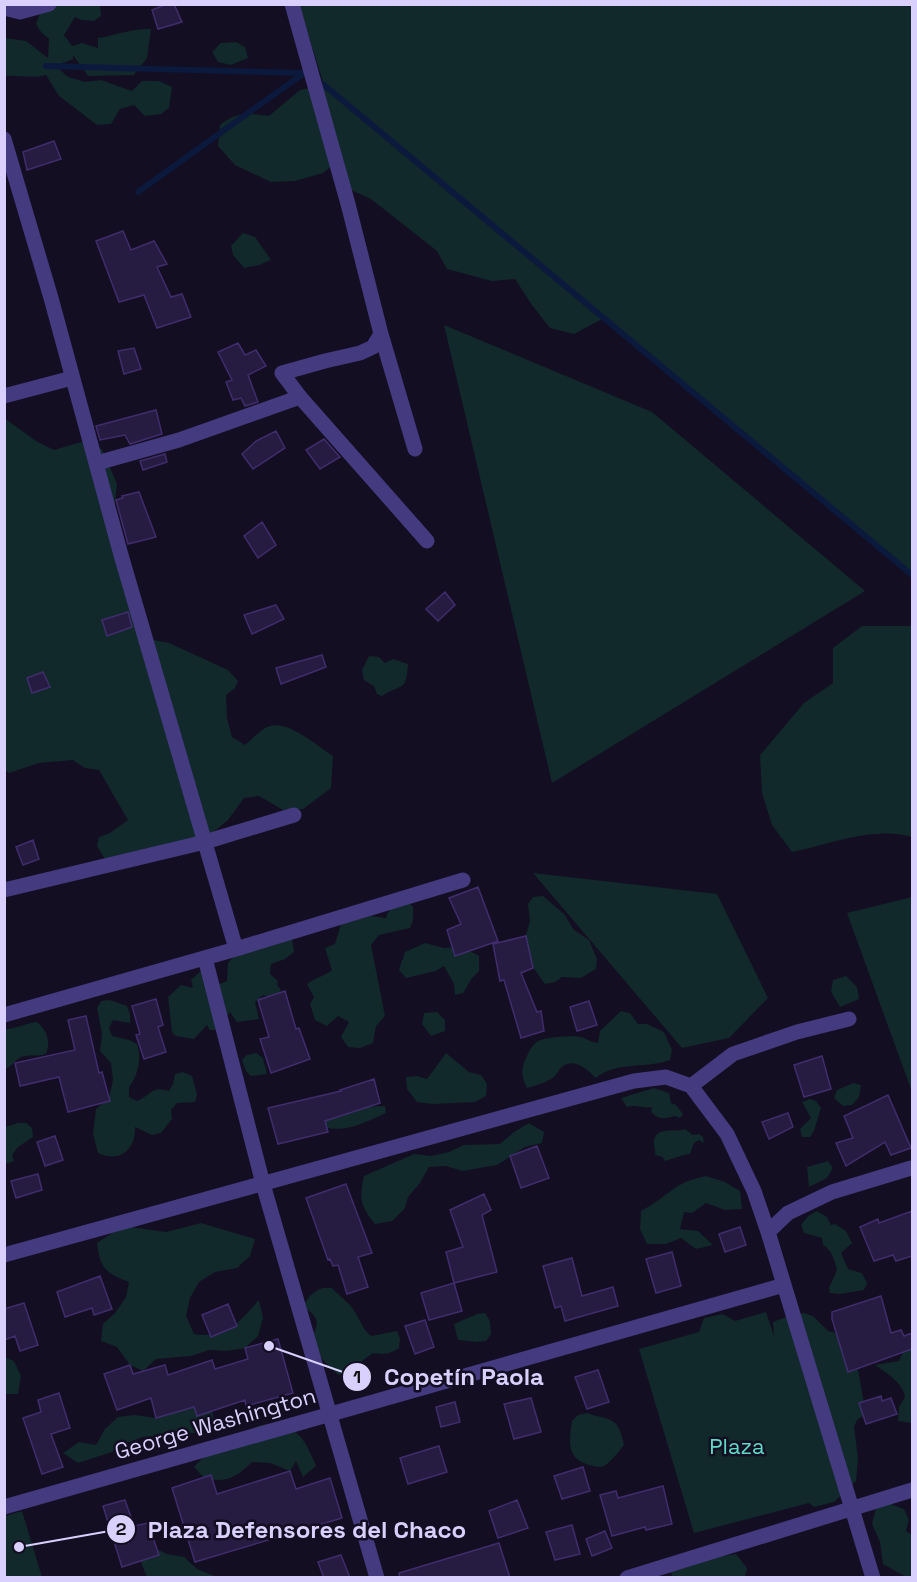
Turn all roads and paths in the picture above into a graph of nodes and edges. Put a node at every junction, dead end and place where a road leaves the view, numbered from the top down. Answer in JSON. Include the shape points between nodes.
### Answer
{"nodes":[{"id":1,"x":49,"y":4,"type":"edge"},
{"id":2,"x":292,"y":4,"type":"edge"},
{"id":3,"x":4,"y":8,"type":"edge"},
{"id":4,"x":4,"y":139,"type":"edge"},
{"id":5,"x":381,"y":334,"type":"junction"},
{"id":6,"x":72,"y":378,"type":"junction"},
{"id":7,"x":4,"y":396,"type":"edge"},
{"id":8,"x":300,"y":397,"type":"junction"},
{"id":9,"x":415,"y":449,"type":"dead end"},
{"id":10,"x":97,"y":463,"type":"junction"},
{"id":11,"x":427,"y":541,"type":"dead end"},
{"id":12,"x":294,"y":815,"type":"dead end"},
{"id":13,"x":205,"y":842,"type":"junction"},
{"id":14,"x":463,"y":880,"type":"dead end"},
{"id":15,"x":4,"y":890,"type":"edge"},
{"id":16,"x":236,"y":949,"type":"junction"},
{"id":17,"x":205,"y":958,"type":"junction"},
{"id":18,"x":4,"y":1015,"type":"edge"},
{"id":19,"x":849,"y":1019,"type":"dead end"},
{"id":20,"x":691,"y":1086,"type":"junction"},
{"id":21,"x":911,"y":1167,"type":"edge"},
{"id":22,"x":263,"y":1184,"type":"junction"},
{"id":23,"x":768,"y":1232,"type":"junction"},
{"id":24,"x":4,"y":1255,"type":"edge"},
{"id":25,"x":784,"y":1285,"type":"junction"},
{"id":26,"x":329,"y":1414,"type":"junction"},
{"id":27,"x":912,"y":1490,"type":"edge"},
{"id":28,"x":4,"y":1507,"type":"edge"},
{"id":29,"x":852,"y":1509,"type":"junction"},
{"id":30,"x":377,"y":1578,"type":"edge"},
{"id":31,"x":627,"y":1578,"type":"edge"},
{"id":32,"x":873,"y":1578,"type":"edge"}],
"edges":[{"from":1,"to":3,"type":"street","via":[[20,12]]},
{"from":2,"to":5,"type":"street"},
{"from":4,"to":6,"type":"street"},
{"from":5,"to":8,"type":"street","via":[[373,346],[360,353],[282,373]]},
{"from":5,"to":9,"type":"street"},
{"from":6,"to":7,"type":"street"},
{"from":6,"to":10,"type":"street"},
{"from":8,"to":10,"type":"street","via":[[178,440]]},
{"from":8,"to":11,"type":"street"},
{"from":10,"to":13,"type":"street"},
{"from":12,"to":13,"type":"street"},
{"from":13,"to":15,"type":"street"},
{"from":13,"to":16,"type":"street"},
{"from":14,"to":16,"type":"street"},
{"from":16,"to":17,"type":"street"},
{"from":17,"to":18,"type":"street"},
{"from":17,"to":22,"type":"street"},
{"from":19,"to":20,"type":"street","via":[[733,1054]]},
{"from":20,"to":22,"type":"street","via":[[666,1077],[634,1081]]},
{"from":20,"to":23,"type":"street","via":[[727,1134]]},
{"from":21,"to":23,"type":"street","via":[[832,1192],[788,1213]]},
{"from":22,"to":24,"type":"street"},
{"from":22,"to":26,"type":"street"},
{"from":23,"to":25,"type":"street"},
{"from":25,"to":26,"type":"street","name":"George Washington"},
{"from":25,"to":29,"type":"street"},
{"from":26,"to":28,"type":"street","name":"George Washington"},
{"from":26,"to":30,"type":"street"},
{"from":27,"to":29,"type":"street"},
{"from":29,"to":31,"type":"street"},
{"from":29,"to":32,"type":"street"}]}
